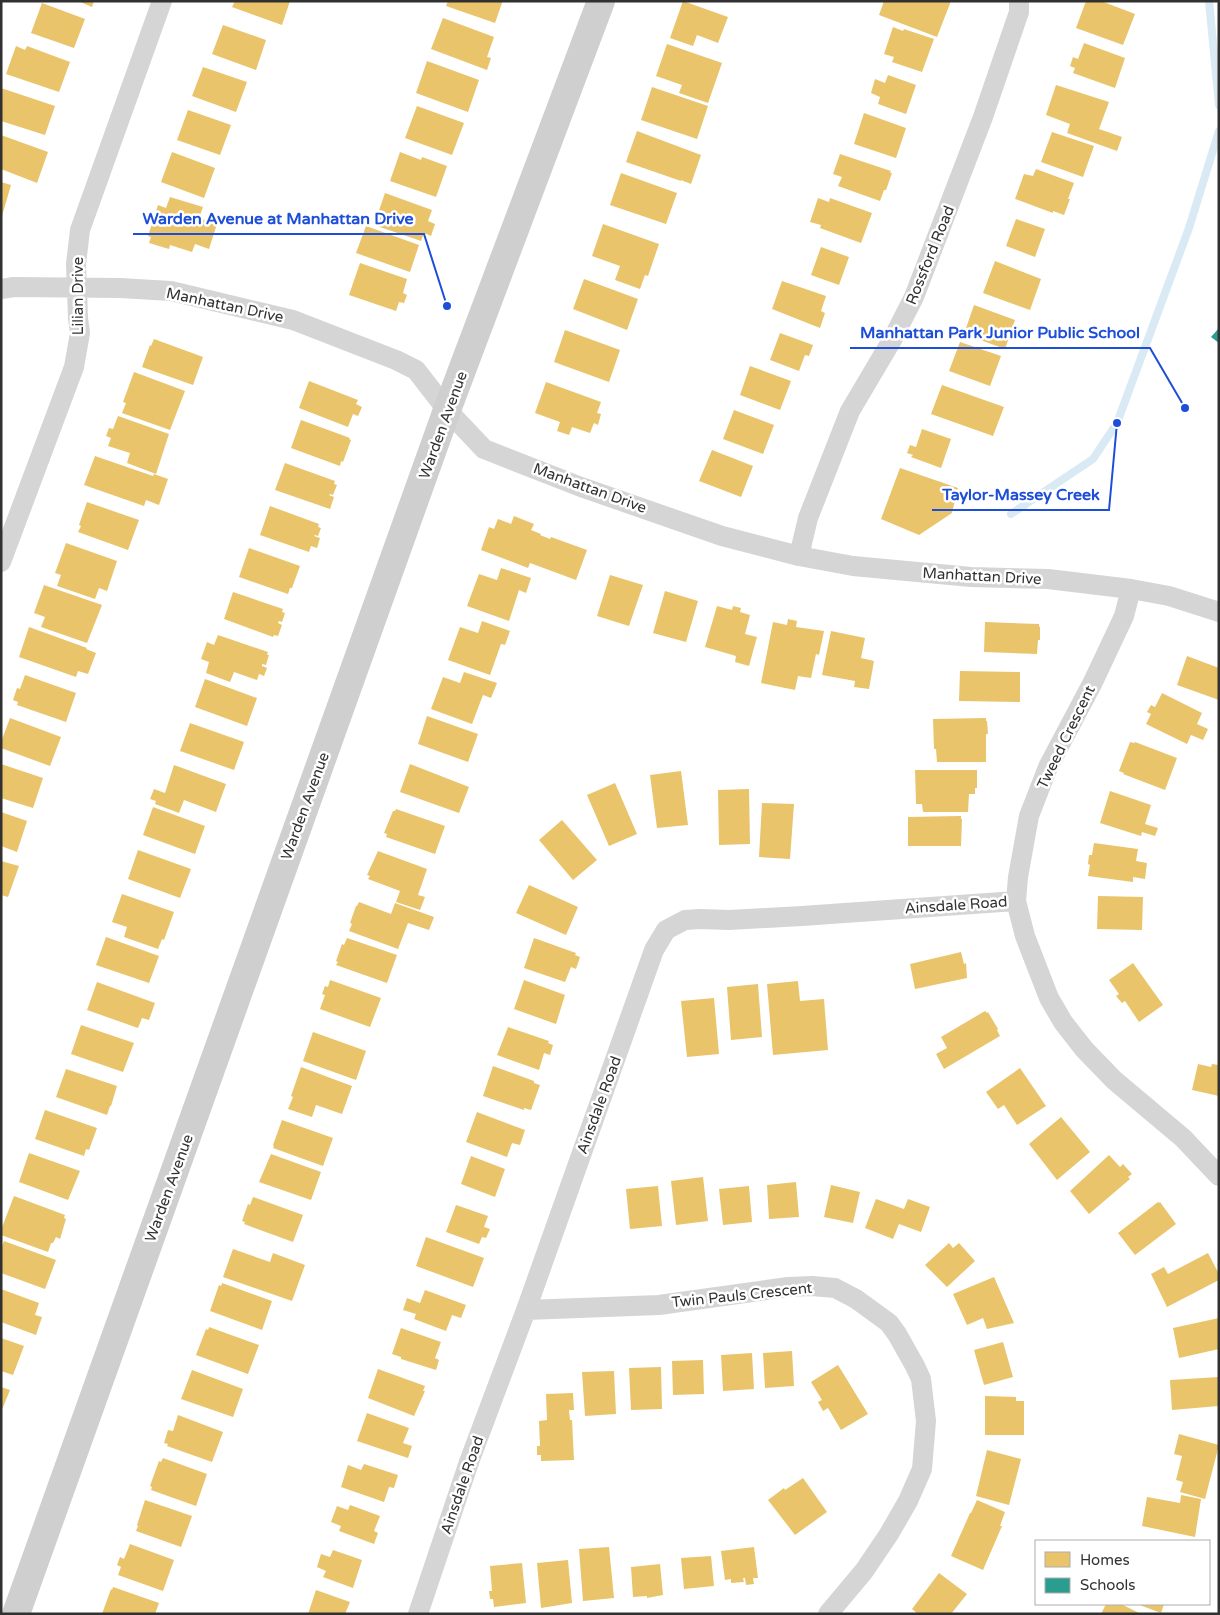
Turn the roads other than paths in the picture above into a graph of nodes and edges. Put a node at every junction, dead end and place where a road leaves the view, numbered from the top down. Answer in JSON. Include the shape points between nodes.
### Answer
{"nodes":[{"id":1,"x":162,"y":1,"type":"edge"},
{"id":2,"x":601,"y":1,"type":"edge"},
{"id":3,"x":1019,"y":1,"type":"edge"},
{"id":4,"x":77,"y":288,"type":"junction"},
{"id":5,"x":1,"y":289,"type":"edge"},
{"id":6,"x":447,"y":410,"type":"junction"},
{"id":7,"x":799,"y":556,"type":"junction"},
{"id":8,"x":1,"y":562,"type":"edge"},
{"id":9,"x":1131,"y":589,"type":"junction"},
{"id":10,"x":1219,"y":612,"type":"edge"},
{"id":11,"x":1016,"y":901,"type":"junction"},
{"id":12,"x":1219,"y":1176,"type":"edge"},
{"id":13,"x":526,"y":1310,"type":"junction"},
{"id":14,"x":16,"y":1614,"type":"edge"},
{"id":15,"x":418,"y":1614,"type":"edge"},
{"id":16,"x":828,"y":1614,"type":"edge"}],
"edges":[{"from":1,"to":4,"type":"street","name":"Lilian Drive","via":[[80,230]]},
{"from":2,"to":6,"type":"main road","name":"Warden Avenue"},
{"from":3,"to":7,"type":"street","name":"Rossford Road","via":[[1019,12],[983,117],[914,297],[850,411],[808,518]]},
{"from":4,"to":5,"type":"street","name":"Manhattan Drive"},
{"from":4,"to":6,"type":"street","name":"Manhattan Drive","via":[[171,292],[293,320],[416,370]]},
{"from":4,"to":8,"type":"street","name":"Lilian Drive","via":[[80,333],[74,367]]},
{"from":6,"to":7,"type":"street","name":"Manhattan Drive","via":[[484,449],[722,536]]},
{"from":6,"to":14,"type":"main road","name":"Warden Avenue"},
{"from":7,"to":9,"type":"street","name":"Manhattan Drive","via":[[910,572],[1048,579]]},
{"from":9,"to":10,"type":"street","name":"Manhattan Drive","via":[[1169,596]]},
{"from":9,"to":11,"type":"street","name":"Tweed Crescent","via":[[1124,616],[1048,767],[1029,816]]},
{"from":11,"to":12,"type":"street","name":"Tweed Crescent","via":[[1024,936],[1049,998],[1063,1022],[1114,1080],[1183,1138]]},
{"from":11,"to":13,"type":"street","name":"Ainsdale Road","via":[[802,916],[685,920],[666,930],[654,950]]},
{"from":13,"to":15,"type":"street","name":"Ainsdale Road","via":[[469,1462]]},
{"from":13,"to":16,"type":"street","name":"Twin Pauls Crescent","via":[[658,1304],[812,1286],[835,1288],[889,1323],[920,1379],[926,1421],[922,1469],[889,1534],[864,1571]]}]}
